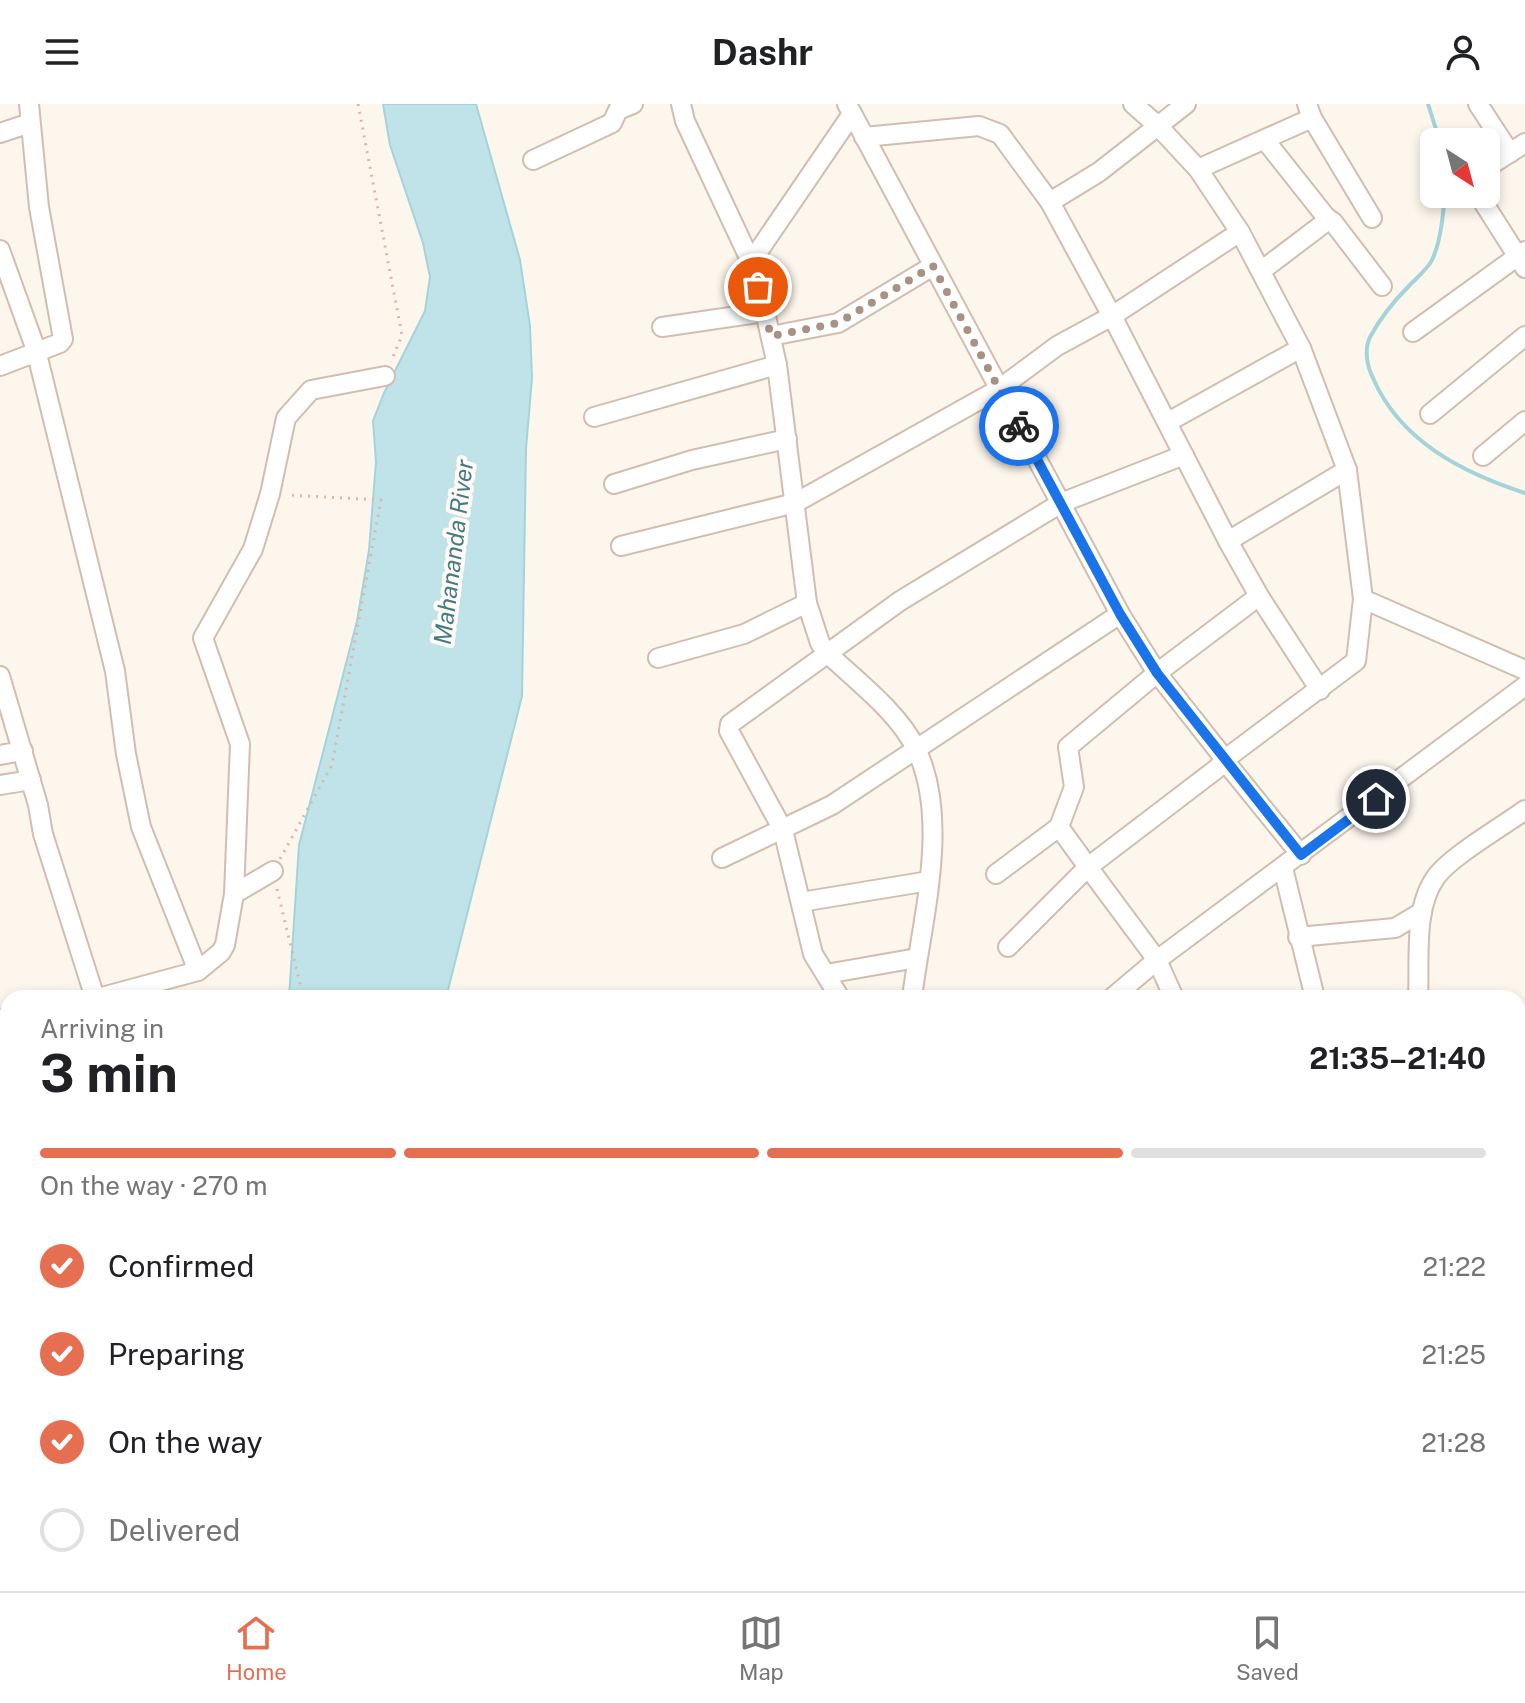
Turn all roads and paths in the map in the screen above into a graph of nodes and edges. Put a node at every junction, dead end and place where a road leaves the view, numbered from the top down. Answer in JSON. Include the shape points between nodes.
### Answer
{"nodes":[{"id":1,"x":358,"y":104,"type":"edge"},
{"id":2,"x":633,"y":104,"type":"edge"},
{"id":3,"x":681,"y":104,"type":"edge"},
{"id":4,"x":1133,"y":104,"type":"edge"},
{"id":5,"x":1186,"y":104,"type":"edge"},
{"id":6,"x":1478,"y":104,"type":"edge"},
{"id":7,"x":849,"y":109,"type":"edge"},
{"id":8,"x":1310,"y":111,"type":"edge"},
{"id":9,"x":30,"y":114,"type":"edge"},
{"id":10,"x":1158,"y":126,"type":"junction"},
{"id":11,"x":0,"y":133,"type":"edge"},
{"id":12,"x":864,"y":137,"type":"junction"},
{"id":13,"x":1265,"y":140,"type":"junction"},
{"id":14,"x":1518,"y":148,"type":"edge"},
{"id":15,"x":1500,"y":159,"type":"edge"},
{"id":16,"x":533,"y":160,"type":"dead end"},
{"id":17,"x":1198,"y":169,"type":"junction"},
{"id":18,"x":1050,"y":202,"type":"junction"},
{"id":19,"x":1487,"y":208,"type":"edge"},
{"id":20,"x":1326,"y":217,"type":"junction"},
{"id":21,"x":1372,"y":218,"type":"dead end"},
{"id":22,"x":1240,"y":232,"type":"junction"},
{"id":23,"x":0,"y":250,"type":"edge"},
{"id":24,"x":1522,"y":259,"type":"edge"},
{"id":25,"x":751,"y":262,"type":"junction"},
{"id":26,"x":933,"y":266,"type":"junction"},
{"id":27,"x":1261,"y":271,"type":"junction"},
{"id":28,"x":1382,"y":286,"type":"dead end"},
{"id":29,"x":765,"y":312,"type":"junction"},
{"id":30,"x":1112,"y":316,"type":"junction"},
{"id":31,"x":662,"y":327,"type":"dead end"},
{"id":32,"x":1413,"y":332,"type":"dead end"},
{"id":33,"x":771,"y":336,"type":"junction"},
{"id":34,"x":1525,"y":336,"type":"edge"},
{"id":35,"x":1301,"y":348,"type":"junction"},
{"id":36,"x":36,"y":350,"type":"junction"},
{"id":37,"x":777,"y":365,"type":"junction"},
{"id":38,"x":0,"y":366,"type":"edge"},
{"id":39,"x":385,"y":376,"type":"joint"},
{"id":40,"x":999,"y":389,"type":"junction"},
{"id":41,"x":1430,"y":414,"type":"dead end"},
{"id":42,"x":594,"y":417,"type":"dead end"},
{"id":43,"x":1525,"y":421,"type":"edge"},
{"id":44,"x":1168,"y":422,"type":"junction"},
{"id":45,"x":787,"y":439,"type":"junction"},
{"id":46,"x":1184,"y":455,"type":"junction"},
{"id":47,"x":1483,"y":456,"type":"dead end"},
{"id":48,"x":1347,"y":470,"type":"junction"},
{"id":49,"x":614,"y":484,"type":"dead end"},
{"id":50,"x":270,"y":494,"type":"junction"},
{"id":51,"x":795,"y":503,"type":"junction"},
{"id":52,"x":1061,"y":503,"type":"junction"},
{"id":53,"x":1228,"y":541,"type":"junction"},
{"id":54,"x":621,"y":546,"type":"dead end"},
{"id":55,"x":1259,"y":596,"type":"junction"},
{"id":56,"x":1363,"y":599,"type":"junction"},
{"id":57,"x":807,"y":603,"type":"junction"},
{"id":58,"x":1120,"y":614,"type":"junction"},
{"id":59,"x":828,"y":654,"type":"junction"},
{"id":60,"x":658,"y":658,"type":"dead end"},
{"id":61,"x":1525,"y":670,"type":"edge"},
{"id":62,"x":1157,"y":673,"type":"junction"},
{"id":63,"x":0,"y":676,"type":"edge"},
{"id":64,"x":1525,"y":686,"type":"edge"},
{"id":65,"x":1320,"y":690,"type":"junction"},
{"id":66,"x":917,"y":749,"type":"junction"},
{"id":67,"x":23,"y":751,"type":"junction"},
{"id":68,"x":0,"y":755,"type":"edge"},
{"id":69,"x":1224,"y":760,"type":"junction"},
{"id":70,"x":31,"y":780,"type":"junction"},
{"id":71,"x":0,"y":785,"type":"edge"},
{"id":72,"x":1525,"y":810,"type":"edge"},
{"id":73,"x":1059,"y":827,"type":"junction"},
{"id":74,"x":783,"y":830,"type":"junction"},
{"id":75,"x":1301,"y":855,"type":"junction"},
{"id":76,"x":722,"y":858,"type":"dead end"},
{"id":77,"x":1088,"y":867,"type":"junction"},
{"id":78,"x":1283,"y":868,"type":"junction"},
{"id":79,"x":273,"y":871,"type":"junction"},
{"id":80,"x":996,"y":874,"type":"dead end"},
{"id":81,"x":929,"y":881,"type":"junction"},
{"id":82,"x":234,"y":894,"type":"junction"},
{"id":83,"x":801,"y":902,"type":"junction"},
{"id":84,"x":1422,"y":912,"type":"junction"},
{"id":85,"x":1298,"y":937,"type":"junction"},
{"id":86,"x":1008,"y":947,"type":"dead end"},
{"id":87,"x":917,"y":958,"type":"junction"},
{"id":88,"x":1157,"y":960,"type":"junction"},
{"id":89,"x":198,"y":971,"type":"junction"},
{"id":90,"x":826,"y":974,"type":"junction"},
{"id":91,"x":94,"y":990,"type":"edge"},
{"id":92,"x":158,"y":990,"type":"edge"},
{"id":93,"x":301,"y":990,"type":"edge"},
{"id":94,"x":835,"y":990,"type":"edge"},
{"id":95,"x":913,"y":990,"type":"edge"},
{"id":96,"x":1121,"y":990,"type":"edge"},
{"id":97,"x":1170,"y":990,"type":"edge"},
{"id":98,"x":1311,"y":990,"type":"edge"},
{"id":99,"x":1418,"y":990,"type":"edge"}],
"edges":[{"from":1,"to":39,"type":"path","via":[[402,335]]},
{"from":2,"to":16,"type":"street","via":[[618,110],[612,123]]},
{"from":3,"to":25,"type":"street"},
{"from":4,"to":10,"type":"street"},
{"from":5,"to":10,"type":"street"},
{"from":6,"to":14,"type":"street"},
{"from":7,"to":12,"type":"street"},
{"from":7,"to":25,"type":"street"},
{"from":8,"to":13,"type":"street"},
{"from":8,"to":21,"type":"street"},
{"from":9,"to":11,"type":"street"},
{"from":9,"to":36,"type":"street","via":[[39,207],[63,339]]},
{"from":10,"to":17,"type":"street"},
{"from":10,"to":18,"type":"street"},
{"from":12,"to":18,"type":"street","via":[[990,129],[1000,134]]},
{"from":12,"to":26,"type":"street"},
{"from":13,"to":17,"type":"street"},
{"from":13,"to":20,"type":"street"},
{"from":14,"to":15,"type":"street"},
{"from":17,"to":22,"type":"street"},
{"from":18,"to":30,"type":"street"},
{"from":19,"to":24,"type":"street"},
{"from":20,"to":27,"type":"street"},
{"from":20,"to":28,"type":"street"},
{"from":22,"to":27,"type":"street"},
{"from":22,"to":30,"type":"street"},
{"from":23,"to":36,"type":"street"},
{"from":24,"to":32,"type":"street"},
{"from":25,"to":29,"type":"street"},
{"from":26,"to":33,"type":"street","via":[[838,323]]},
{"from":26,"to":40,"type":"street"},
{"from":27,"to":35,"type":"street"},
{"from":29,"to":31,"type":"street"},
{"from":29,"to":33,"type":"street"},
{"from":30,"to":40,"type":"street","via":[[1057,346]]},
{"from":30,"to":44,"type":"street"},
{"from":33,"to":37,"type":"street"},
{"from":34,"to":41,"type":"street"},
{"from":35,"to":44,"type":"street"},
{"from":35,"to":48,"type":"street"},
{"from":36,"to":38,"type":"street"},
{"from":36,"to":89,"type":"street","via":[[115,671],[141,827]]},
{"from":37,"to":42,"type":"street"},
{"from":37,"to":45,"type":"street"},
{"from":39,"to":50,"type":"street","via":[[311,390],[286,418]]},
{"from":40,"to":51,"type":"street"},
{"from":40,"to":52,"type":"street"},
{"from":43,"to":47,"type":"street"},
{"from":44,"to":46,"type":"street"},
{"from":45,"to":49,"type":"street"},
{"from":45,"to":51,"type":"street"},
{"from":46,"to":52,"type":"street"},
{"from":46,"to":53,"type":"street"},
{"from":48,"to":53,"type":"street"},
{"from":48,"to":56,"type":"street"},
{"from":50,"to":79,"type":"path","via":[[381,500],[332,765]]},
{"from":50,"to":82,"type":"street","via":[[253,549],[203,638],[240,744]]},
{"from":51,"to":54,"type":"street"},
{"from":51,"to":57,"type":"street"},
{"from":52,"to":58,"type":"street"},
{"from":52,"to":59,"type":"street","via":[[900,601]]},
{"from":53,"to":55,"type":"street"},
{"from":55,"to":62,"type":"street"},
{"from":55,"to":65,"type":"street"},
{"from":56,"to":61,"type":"street"},
{"from":56,"to":65,"type":"street","via":[[1356,661]]},
{"from":57,"to":59,"type":"street"},
{"from":57,"to":60,"type":"street","via":[[744,634]]},
{"from":58,"to":62,"type":"street"},
{"from":58,"to":66,"type":"street"},
{"from":59,"to":66,"type":"street","via":[[901,726]]},
{"from":59,"to":74,"type":"street","via":[[729,726]]},
{"from":62,"to":69,"type":"street"},
{"from":62,"to":73,"type":"street","via":[[1068,747],[1074,787]]},
{"from":63,"to":67,"type":"street"},
{"from":64,"to":75,"type":"street"},
{"from":65,"to":69,"type":"street"},
{"from":66,"to":74,"type":"street"},
{"from":66,"to":81,"type":"street","via":[[934,830]]},
{"from":67,"to":68,"type":"street"},
{"from":67,"to":70,"type":"street"},
{"from":69,"to":75,"type":"street"},
{"from":69,"to":77,"type":"street"},
{"from":70,"to":71,"type":"street"},
{"from":70,"to":91,"type":"street","via":[[43,834]]},
{"from":72,"to":84,"type":"street","via":[[1443,868]]},
{"from":73,"to":77,"type":"street"},
{"from":73,"to":80,"type":"street"},
{"from":74,"to":76,"type":"street"},
{"from":74,"to":83,"type":"street"},
{"from":75,"to":78,"type":"street"},
{"from":77,"to":86,"type":"street"},
{"from":77,"to":88,"type":"street"},
{"from":78,"to":85,"type":"street"},
{"from":78,"to":88,"type":"street"},
{"from":79,"to":82,"type":"street"},
{"from":79,"to":93,"type":"path"},
{"from":81,"to":83,"type":"street"},
{"from":81,"to":87,"type":"street"},
{"from":82,"to":89,"type":"street","via":[[225,945]]},
{"from":83,"to":90,"type":"street","via":[[813,954]]},
{"from":84,"to":85,"type":"street","via":[[1395,928]]},
{"from":84,"to":99,"type":"street"},
{"from":85,"to":98,"type":"street"},
{"from":87,"to":90,"type":"street"},
{"from":87,"to":95,"type":"street"},
{"from":88,"to":96,"type":"street"},
{"from":88,"to":97,"type":"street"},
{"from":89,"to":92,"type":"street"},
{"from":90,"to":94,"type":"street"}]}
